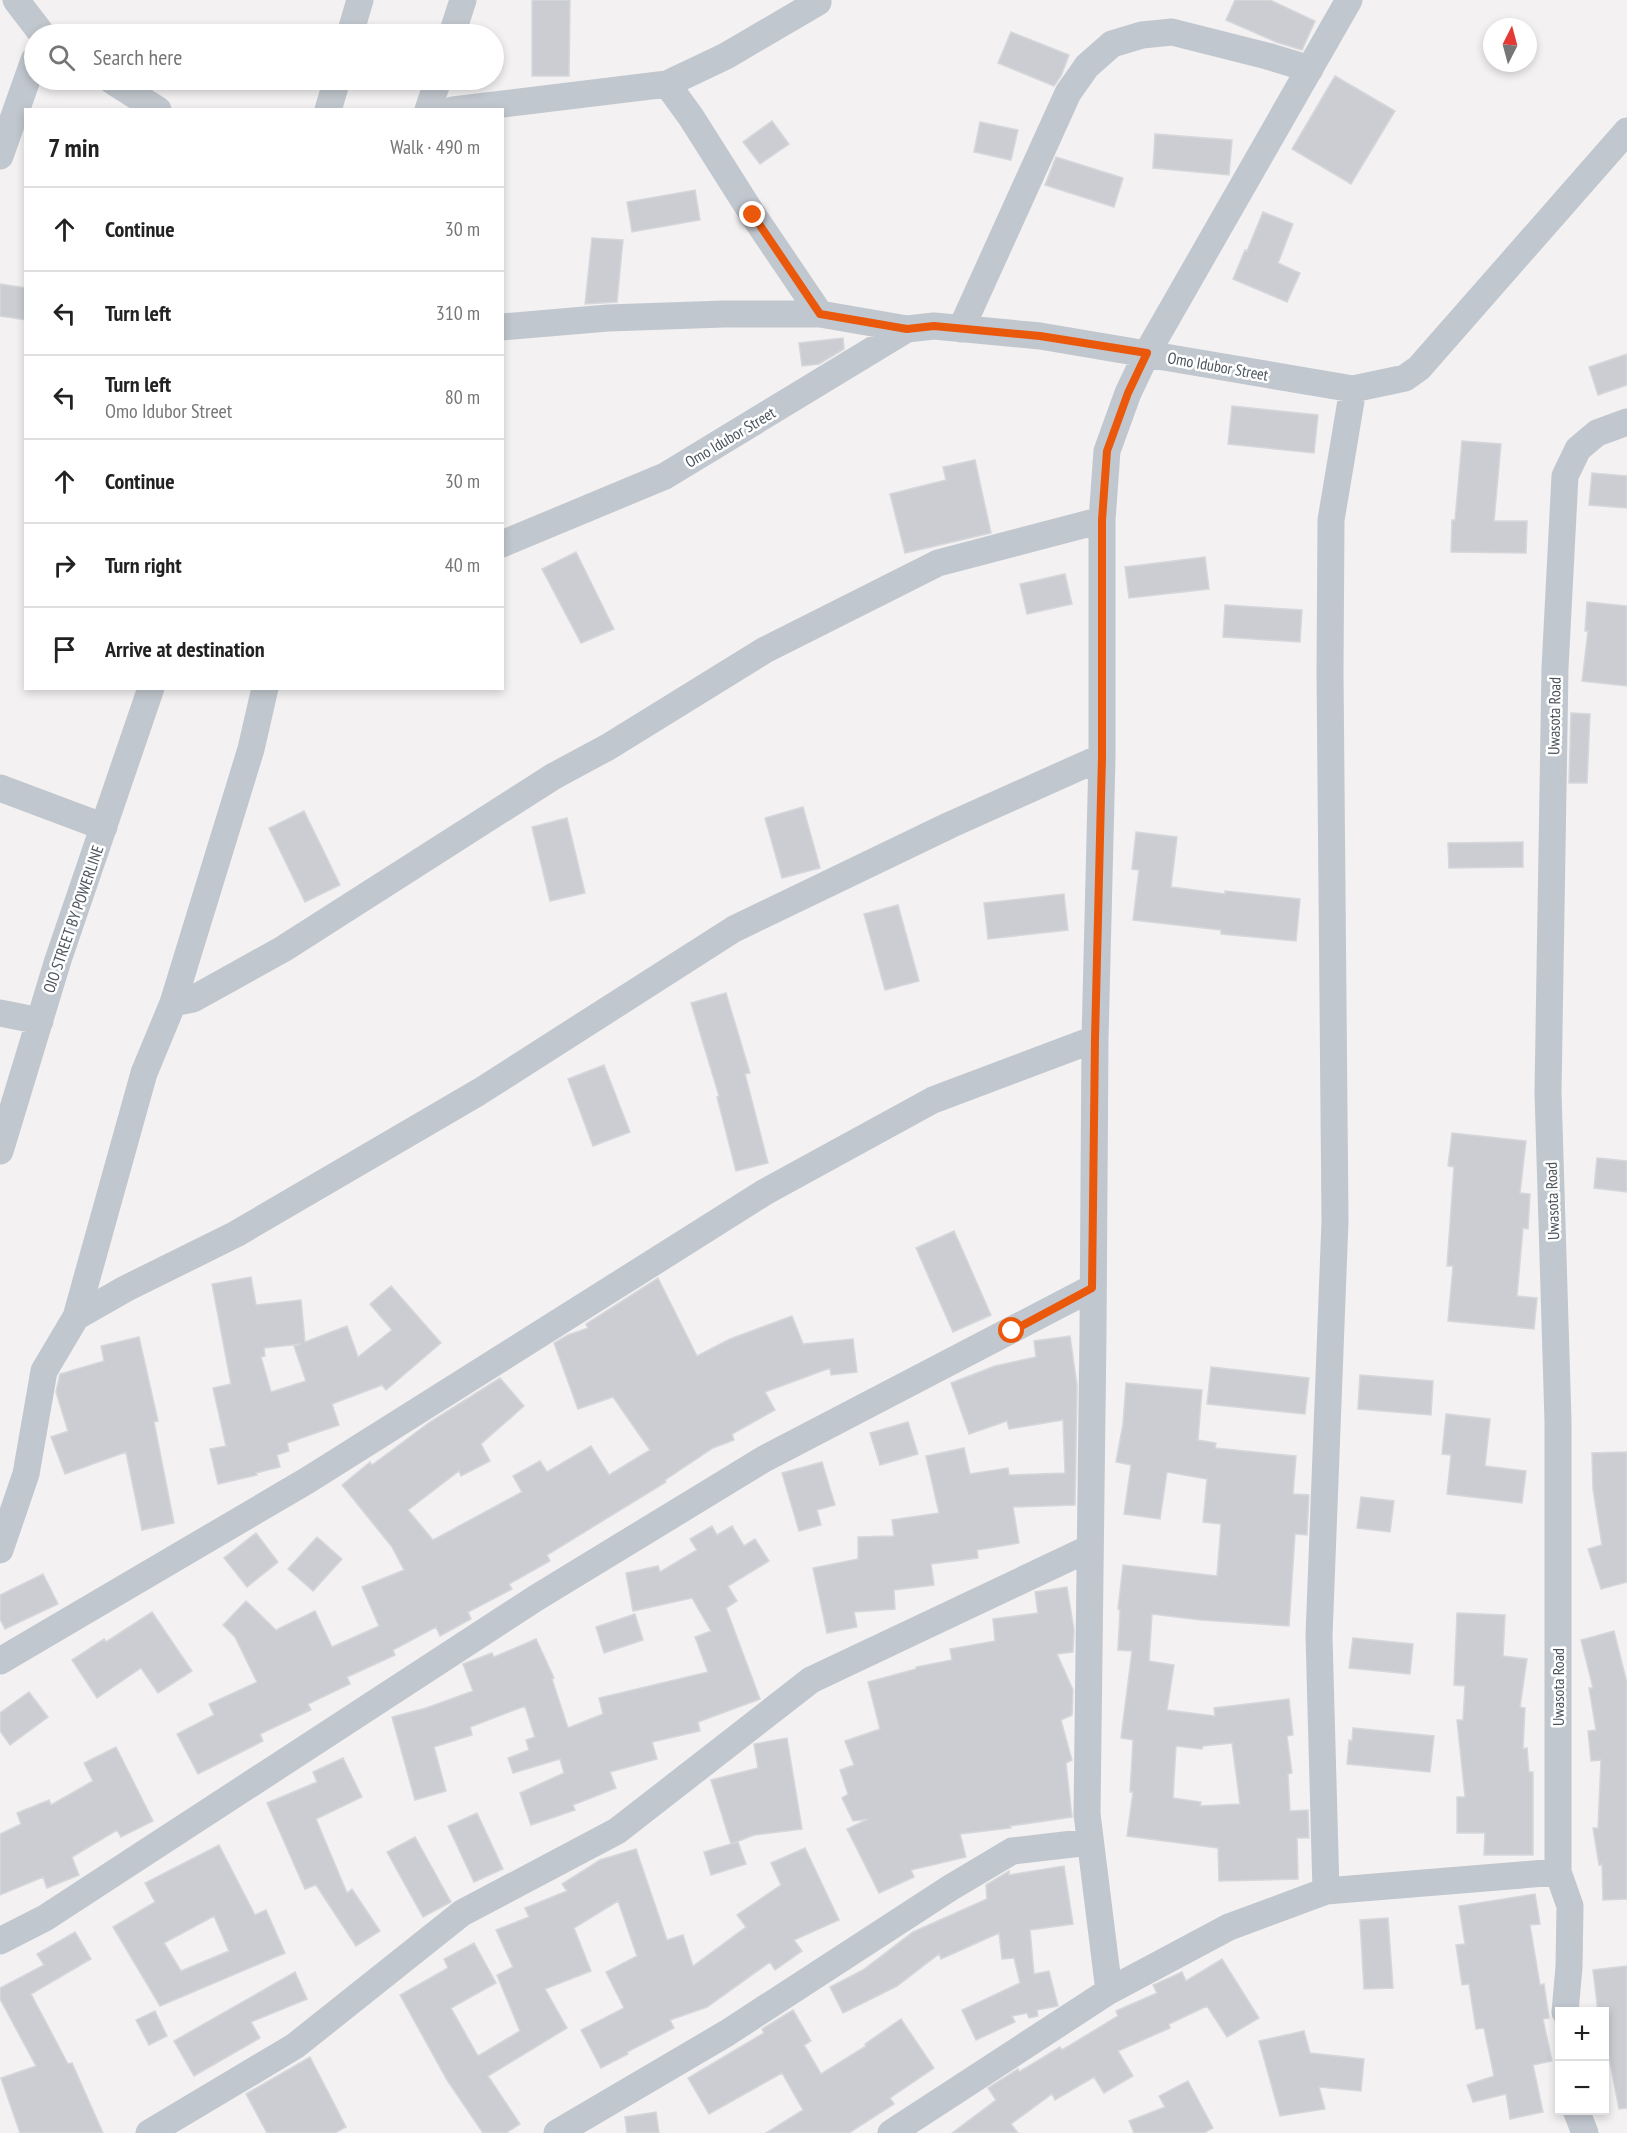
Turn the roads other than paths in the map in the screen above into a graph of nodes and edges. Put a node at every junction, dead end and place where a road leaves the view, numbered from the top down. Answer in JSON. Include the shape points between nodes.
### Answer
{"nodes":[{"id":1,"x":16,"y":0,"type":"edge"},
{"id":2,"x":360,"y":0,"type":"edge"},
{"id":3,"x":463,"y":0,"type":"edge"},
{"id":4,"x":1349,"y":0,"type":"edge"},
{"id":5,"x":818,"y":2,"type":"dead end"},
{"id":6,"x":34,"y":24,"type":"edge"},
{"id":7,"x":353,"y":24,"type":"edge"},
{"id":8,"x":455,"y":24,"type":"edge"},
{"id":9,"x":1310,"y":69,"type":"junction"},
{"id":10,"x":667,"y":84,"type":"junction"},
{"id":11,"x":24,"y":88,"type":"edge"},
{"id":12,"x":127,"y":90,"type":"edge"},
{"id":13,"x":334,"y":90,"type":"edge"},
{"id":14,"x":435,"y":90,"type":"edge"},
{"id":15,"x":155,"y":108,"type":"edge"},
{"id":16,"x":329,"y":108,"type":"edge"},
{"id":17,"x":429,"y":108,"type":"edge"},
{"id":18,"x":469,"y":108,"type":"edge"},
{"id":19,"x":1627,"y":131,"type":"edge"},
{"id":20,"x":0,"y":156,"type":"edge"},
{"id":21,"x":820,"y":314,"type":"junction"},
{"id":22,"x":504,"y":327,"type":"edge"},
{"id":23,"x":907,"y":329,"type":"junction"},
{"id":24,"x":961,"y":329,"type":"junction"},
{"id":25,"x":1147,"y":353,"type":"junction"},
{"id":26,"x":1353,"y":389,"type":"junction"},
{"id":27,"x":1627,"y":422,"type":"edge"},
{"id":28,"x":1102,"y":520,"type":"junction"},
{"id":29,"x":504,"y":543,"type":"edge"},
{"id":30,"x":150,"y":690,"type":"edge"},
{"id":31,"x":265,"y":690,"type":"edge"},
{"id":32,"x":1102,"y":757,"type":"junction"},
{"id":33,"x":0,"y":788,"type":"edge"},
{"id":34,"x":104,"y":827,"type":"junction"},
{"id":35,"x":173,"y":1003,"type":"junction"},
{"id":36,"x":0,"y":1013,"type":"edge"},
{"id":37,"x":40,"y":1021,"type":"junction"},
{"id":38,"x":1095,"y":1039,"type":"junction"},
{"id":39,"x":0,"y":1151,"type":"edge"},
{"id":40,"x":1092,"y":1288,"type":"junction"},
{"id":41,"x":76,"y":1317,"type":"junction"},
{"id":42,"x":1090,"y":1548,"type":"junction"},
{"id":43,"x":0,"y":1550,"type":"edge"},
{"id":44,"x":0,"y":1661,"type":"edge"},
{"id":45,"x":1090,"y":1842,"type":"junction"},
{"id":46,"x":1558,"y":1872,"type":"junction"},
{"id":47,"x":1326,"y":1891,"type":"junction"},
{"id":48,"x":0,"y":1941,"type":"edge"},
{"id":49,"x":1109,"y":1992,"type":"junction"},
{"id":50,"x":1565,"y":2007,"type":"edge"},
{"id":51,"x":1578,"y":2115,"type":"edge"},
{"id":52,"x":149,"y":2133,"type":"edge"},
{"id":53,"x":557,"y":2133,"type":"edge"},
{"id":54,"x":891,"y":2133,"type":"edge"},
{"id":55,"x":1585,"y":2133,"type":"edge"}],
"edges":[{"from":1,"to":6,"type":"street"},
{"from":2,"to":7,"type":"street"},
{"from":3,"to":8,"type":"street"},
{"from":4,"to":9,"type":"street"},
{"from":5,"to":10,"type":"street","via":[[726,56]]},
{"from":9,"to":24,"type":"street","via":[[1172,32],[1112,44],[1087,66],[1068,93]]},
{"from":9,"to":25,"type":"street"},
{"from":10,"to":18,"type":"street"},
{"from":10,"to":21,"type":"street"},
{"from":11,"to":20,"type":"street"},
{"from":12,"to":15,"type":"street"},
{"from":13,"to":16,"type":"street"},
{"from":14,"to":17,"type":"street"},
{"from":19,"to":26,"type":"street","name":"Omo Idubor Street","via":[[1419,368],[1405,378]]},
{"from":21,"to":22,"type":"street","via":[[608,318]]},
{"from":21,"to":23,"type":"street"},
{"from":23,"to":24,"type":"street","name":"Omo Idubor Street"},
{"from":23,"to":29,"type":"street","name":"Omo Idubor Street","via":[[665,476]]},
{"from":24,"to":25,"type":"street","name":"Omo Idubor Street","via":[[1040,336]]},
{"from":25,"to":26,"type":"street","name":"Omo Idubor Street"},
{"from":25,"to":28,"type":"street","via":[[1107,451]]},
{"from":26,"to":47,"type":"street","via":[[1331,520],[1335,1221],[1319,1636]]},
{"from":27,"to":46,"type":"street","name":"Uwasota Road","via":[[1597,433],[1578,449],[1565,476],[1556,646],[1548,1092],[1558,1421]]},
{"from":28,"to":32,"type":"street"},
{"from":28,"to":35,"type":"street","via":[[938,563],[765,650],[554,776],[283,949],[193,999]]},
{"from":30,"to":34,"type":"street","name":"OJO STREET BY POWERLINE"},
{"from":31,"to":35,"type":"street","via":[[251,749]]},
{"from":32,"to":38,"type":"street"},
{"from":32,"to":41,"type":"street","via":[[734,929],[479,1092],[236,1234]]},
{"from":33,"to":34,"type":"street"},
{"from":34,"to":37,"type":"street","name":"OJO STREET BY POWERLINE"},
{"from":35,"to":41,"type":"street","via":[[144,1073]]},
{"from":36,"to":37,"type":"street"},
{"from":37,"to":39,"type":"street","name":"OJO STREET BY POWERLINE"},
{"from":38,"to":40,"type":"street"},
{"from":38,"to":44,"type":"street","via":[[933,1100],[765,1192],[308,1480]]},
{"from":40,"to":42,"type":"street"},
{"from":40,"to":48,"type":"street","via":[[764,1459],[536,1598],[45,1918]]},
{"from":41,"to":43,"type":"street","via":[[44,1371],[26,1474]]},
{"from":42,"to":45,"type":"street"},
{"from":42,"to":52,"type":"street","via":[[811,1680],[617,1831],[462,1913],[295,2046]]},
{"from":45,"to":49,"type":"street"},
{"from":45,"to":53,"type":"street","via":[[1012,1851],[727,2033]]},
{"from":46,"to":47,"type":"street"},
{"from":46,"to":50,"type":"street","name":"Uwasota Road","via":[[1570,1906]]},
{"from":47,"to":49,"type":"street","via":[[1229,1928]]},
{"from":49,"to":54,"type":"street"},
{"from":51,"to":55,"type":"street"}]}
